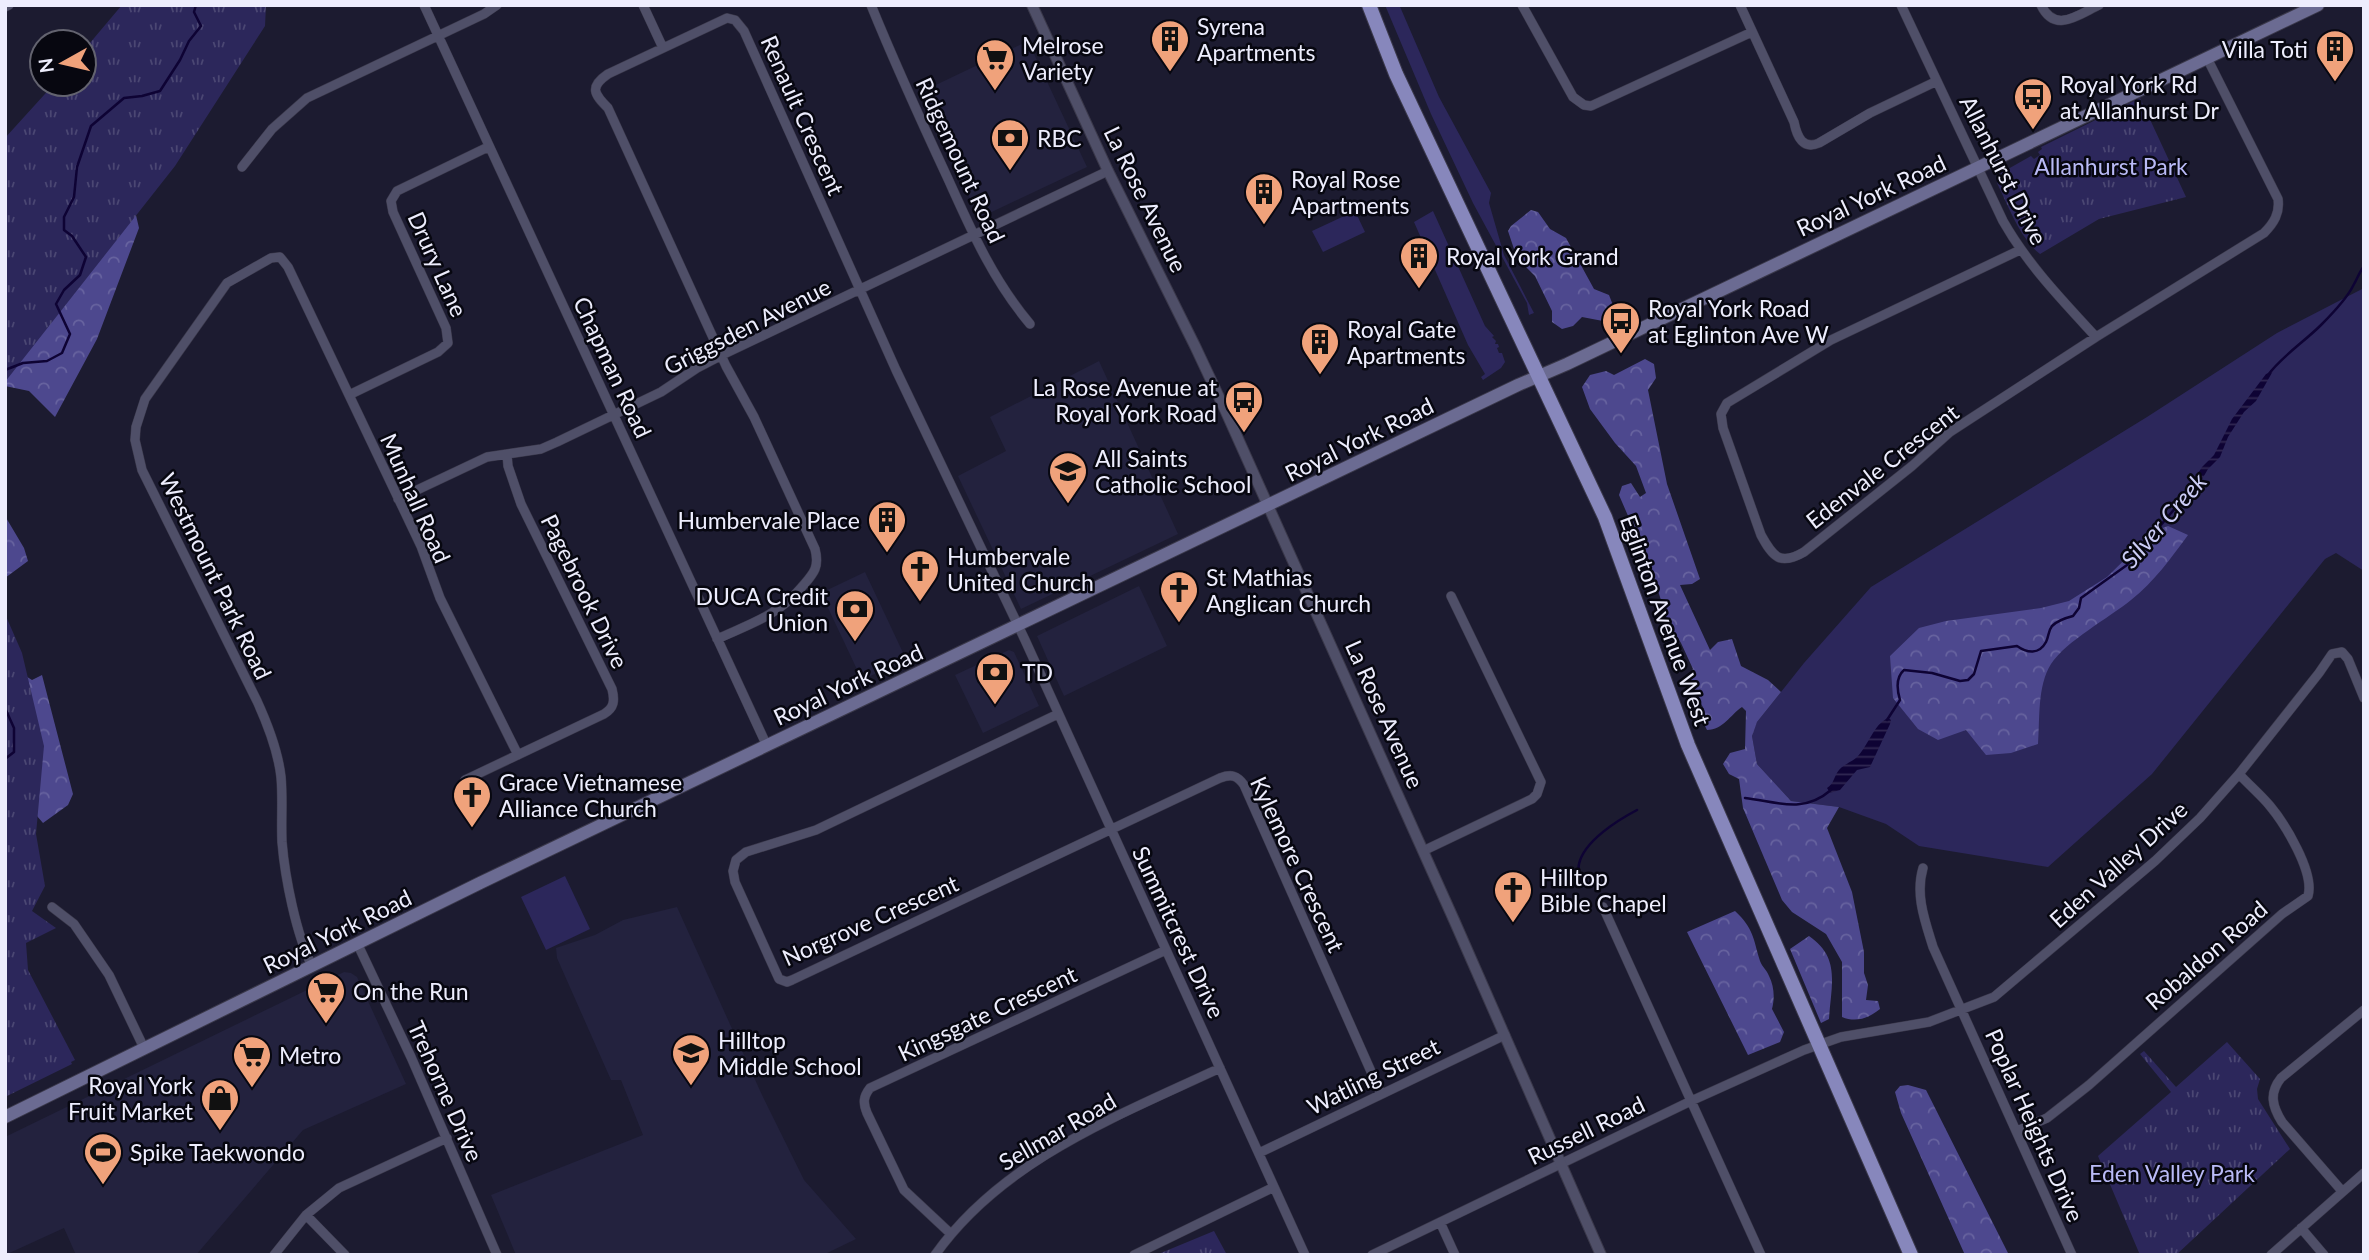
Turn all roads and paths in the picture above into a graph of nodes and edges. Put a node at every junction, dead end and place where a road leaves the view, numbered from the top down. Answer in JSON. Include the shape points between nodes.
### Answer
{"nodes":[{"id":1,"x":424,"y":5,"type":"edge"},
{"id":2,"x":497,"y":5,"type":"edge"},
{"id":3,"x":643,"y":5,"type":"edge"},
{"id":4,"x":871,"y":5,"type":"edge"},
{"id":5,"x":1032,"y":5,"type":"edge"},
{"id":6,"x":1370,"y":5,"type":"edge"},
{"id":7,"x":1522,"y":5,"type":"edge"},
{"id":8,"x":1740,"y":5,"type":"edge"},
{"id":9,"x":1901,"y":5,"type":"edge"},
{"id":10,"x":2041,"y":5,"type":"edge"},
{"id":11,"x":2099,"y":5,"type":"edge"},
{"id":12,"x":2313,"y":6,"type":"edge"},
{"id":13,"x":1752,"y":32,"type":"junction"},
{"id":14,"x":438,"y":36,"type":"junction"},
{"id":15,"x":663,"y":48,"type":"junction"},
{"id":16,"x":2207,"y":58,"type":"junction"},
{"id":17,"x":1937,"y":81,"type":"junction"},
{"id":18,"x":488,"y":146,"type":"junction"},
{"id":19,"x":242,"y":167,"type":"dead end"},
{"id":20,"x":1978,"y":168,"type":"junction"},
{"id":21,"x":1108,"y":171,"type":"junction"},
{"id":22,"x":974,"y":235,"type":"junction"},
{"id":23,"x":2020,"y":250,"type":"junction"},
{"id":24,"x":281,"y":257,"type":"joint"},
{"id":25,"x":862,"y":289,"type":"junction"},
{"id":26,"x":1030,"y":324,"type":"dead end"},
{"id":27,"x":2096,"y":337,"type":"junction"},
{"id":28,"x":722,"y":355,"type":"junction"},
{"id":29,"x":1539,"y":376,"type":"junction"},
{"id":30,"x":349,"y":395,"type":"junction"},
{"id":31,"x":613,"y":415,"type":"junction"},
{"id":32,"x":507,"y":454,"type":"junction"},
{"id":33,"x":398,"y":499,"type":"junction"},
{"id":34,"x":1268,"y":506,"type":"junction"},
{"id":35,"x":1451,"y":596,"type":"dead end"},
{"id":36,"x":1018,"y":626,"type":"junction"},
{"id":37,"x":717,"y":639,"type":"junction"},
{"id":38,"x":2364,"y":698,"type":"edge"},
{"id":39,"x":1058,"y":713,"type":"junction"},
{"id":40,"x":767,"y":746,"type":"junction"},
{"id":41,"x":518,"y":755,"type":"junction"},
{"id":42,"x":2239,"y":774,"type":"junction"},
{"id":43,"x":464,"y":780,"type":"dead end"},
{"id":44,"x":1110,"y":830,"type":"junction"},
{"id":45,"x":1423,"y":851,"type":"junction"},
{"id":46,"x":1923,"y":868,"type":"dead end"},
{"id":47,"x":52,"y":907,"type":"dead end"},
{"id":48,"x":1603,"y":907,"type":"dead end"},
{"id":49,"x":358,"y":944,"type":"junction"},
{"id":50,"x":1166,"y":950,"type":"junction"},
{"id":51,"x":312,"y":966,"type":"junction"},
{"id":52,"x":2364,"y":1010,"type":"edge"},
{"id":53,"x":1962,"y":1011,"type":"junction"},
{"id":54,"x":1505,"y":1035,"type":"junction"},
{"id":55,"x":1818,"y":1044,"type":"junction"},
{"id":56,"x":144,"y":1048,"type":"junction"},
{"id":57,"x":1220,"y":1068,"type":"junction"},
{"id":58,"x":1381,"y":1094,"type":"junction"},
{"id":59,"x":1691,"y":1101,"type":"junction"},
{"id":60,"x":5,"y":1117,"type":"edge"},
{"id":61,"x":2017,"y":1131,"type":"junction"},
{"id":62,"x":447,"y":1138,"type":"junction"},
{"id":63,"x":1259,"y":1153,"type":"junction"},
{"id":64,"x":1561,"y":1164,"type":"junction"},
{"id":65,"x":2364,"y":1172,"type":"edge"},
{"id":66,"x":1274,"y":1188,"type":"junction"},
{"id":67,"x":2342,"y":1191,"type":"junction"},
{"id":68,"x":306,"y":1215,"type":"junction"},
{"id":69,"x":1440,"y":1222,"type":"junction"},
{"id":70,"x":2301,"y":1228,"type":"junction"},
{"id":71,"x":951,"y":1234,"type":"junction"},
{"id":72,"x":274,"y":1255,"type":"edge"},
{"id":73,"x":345,"y":1255,"type":"edge"},
{"id":74,"x":497,"y":1255,"type":"edge"},
{"id":75,"x":935,"y":1255,"type":"edge"},
{"id":76,"x":1133,"y":1255,"type":"edge"},
{"id":77,"x":1306,"y":1255,"type":"edge"},
{"id":78,"x":1372,"y":1255,"type":"edge"},
{"id":79,"x":1455,"y":1255,"type":"edge"},
{"id":80,"x":1601,"y":1255,"type":"edge"},
{"id":81,"x":1761,"y":1255,"type":"edge"},
{"id":82,"x":1911,"y":1255,"type":"edge"},
{"id":83,"x":2072,"y":1255,"type":"edge"},
{"id":84,"x":2271,"y":1255,"type":"edge"},
{"id":85,"x":2324,"y":1255,"type":"edge"}],
"edges":[{"from":1,"to":14,"type":"street","name":"Chapman Road"},
{"from":2,"to":14,"type":"street"},
{"from":3,"to":15,"type":"street"},
{"from":4,"to":22,"type":"street","name":"Ridgemount Road"},
{"from":5,"to":21,"type":"street","name":"La Rose Avenue"},
{"from":6,"to":29,"type":"main road","name":"Eglinton Avenue West","via":[[1396,74]]},
{"from":7,"to":13,"type":"street","via":[[1573,97],[1591,106]]},
{"from":8,"to":13,"type":"street"},
{"from":9,"to":17,"type":"street","name":"Allanhurst Drive"},
{"from":10,"to":11,"type":"street","via":[[2050,19],[2057,21]]},
{"from":12,"to":16,"type":"main road","name":"Royal York Road"},
{"from":13,"to":17,"type":"street","via":[[1799,139],[1810,146]]},
{"from":14,"to":18,"type":"street","name":"Chapman Road"},
{"from":14,"to":19,"type":"street","via":[[307,98],[272,130]]},
{"from":15,"to":25,"type":"street","name":"Renault Crescent","via":[[727,18],[735,20]]},
{"from":15,"to":28,"type":"street","name":"Renault Crescent","via":[[608,74],[595,89],[608,108]]},
{"from":16,"to":20,"type":"main road","name":"Royal York Road"},
{"from":16,"to":27,"type":"street","name":"Edenvale Crescent","via":[[2279,209],[2264,233]]},
{"from":17,"to":20,"type":"street","name":"Allanhurst Drive"},
{"from":18,"to":30,"type":"street","name":"Drury Lane","via":[[397,191],[391,201],[446,328],[448,343]]},
{"from":18,"to":31,"type":"street","name":"Chapman Road"},
{"from":20,"to":23,"type":"street","name":"Allanhurst Drive"},
{"from":20,"to":29,"type":"main road","name":"Royal York Road"},
{"from":21,"to":22,"type":"street","name":"Griggsden Avenue"},
{"from":21,"to":34,"type":"street","name":"La Rose Avenue"},
{"from":22,"to":25,"type":"street","name":"Griggsden Avenue"},
{"from":22,"to":26,"type":"street","name":"Ridgemount Road","via":[[997,281]]},
{"from":23,"to":27,"type":"street","name":"Allanhurst Drive"},
{"from":23,"to":27,"type":"street","name":"Edenvale Crescent","via":[[1842,335],[1727,403],[1721,414],[1723,428],[1770,551],[1781,559],[1804,552],[1950,432]]},
{"from":24,"to":30,"type":"street","name":"Munhall Road"},
{"from":24,"to":51,"type":"street","name":"Westmount Park Road","via":[[227,283],[145,400],[135,440],[142,470],[272,737],[281,777],[286,871]]},
{"from":25,"to":28,"type":"street","name":"Griggsden Avenue"},
{"from":25,"to":36,"type":"street","name":"Renault Crescent"},
{"from":28,"to":31,"type":"street","name":"Griggsden Avenue"},
{"from":28,"to":37,"type":"street","name":"Renault Crescent","via":[[818,559],[817,569],[783,608]]},
{"from":29,"to":34,"type":"main road","name":"Royal York Road"},
{"from":29,"to":55,"type":"main road","name":"Eglinton Avenue West","via":[[1605,517],[1688,745]]},
{"from":30,"to":33,"type":"street","name":"Munhall Road"},
{"from":31,"to":32,"type":"street","name":"Griggsden Avenue","via":[[541,449]]},
{"from":31,"to":37,"type":"street","name":"Chapman Road"},
{"from":32,"to":33,"type":"street","name":"Griggsden Avenue","via":[[486,457]]},
{"from":32,"to":41,"type":"street","name":"Pagebrook Drive","via":[[521,504],[614,696],[608,711]]},
{"from":33,"to":41,"type":"street","name":"Munhall Road","via":[[440,598]]},
{"from":34,"to":36,"type":"main road","name":"Royal York Road"},
{"from":34,"to":45,"type":"street","name":"La Rose Avenue"},
{"from":35,"to":45,"type":"street","via":[[1541,782],[1532,799]]},
{"from":36,"to":39,"type":"street","name":"Summitcrest Drive"},
{"from":36,"to":40,"type":"main road","name":"Royal York Road"},
{"from":37,"to":40,"type":"street","name":"Chapman Road"},
{"from":38,"to":42,"type":"street","name":"Eden Valley Drive","via":[[2348,659],[2342,652],[2332,654]]},
{"from":39,"to":44,"type":"street","name":"Summitcrest Drive"},
{"from":39,"to":44,"type":"street","name":"Norgrove Crescent","via":[[816,830],[740,856],[733,876],[776,975],[782,981],[792,980]]},
{"from":40,"to":49,"type":"main road","name":"Royal York Road"},
{"from":41,"to":43,"type":"street","name":"Pagebrook Drive"},
{"from":42,"to":53,"type":"street","name":"Eden Valley Drive","via":[[2155,861],[2031,968],[1994,997]]},
{"from":42,"to":61,"type":"street","name":"Robaldon Road","via":[[2272,808],[2291,839],[2310,883],[2308,896],[2080,1092],[2047,1118]]},
{"from":44,"to":50,"type":"street","name":"Summitcrest Drive"},
{"from":44,"to":58,"type":"street","name":"Kylemore Crescent","via":[[1220,778],[1239,778]]},
{"from":45,"to":54,"type":"street","name":"La Rose Avenue"},
{"from":46,"to":53,"type":"street","name":"Poplar Heights Drive","via":[[1924,920]]},
{"from":47,"to":56,"type":"street","via":[[74,924],[109,975]]},
{"from":48,"to":59,"type":"street"},
{"from":49,"to":51,"type":"main road","name":"Royal York Road"},
{"from":49,"to":62,"type":"street","name":"Trehorne Drive"},
{"from":50,"to":57,"type":"street","name":"Summitcrest Drive"},
{"from":50,"to":71,"type":"street","name":"Kingsgate Crescent","via":[[866,1093],[867,1113],[904,1191]]},
{"from":51,"to":56,"type":"main road","name":"Royal York Road"},
{"from":52,"to":67,"type":"street","via":[[2281,1078],[2273,1093],[2275,1110],[2283,1122]]},
{"from":53,"to":55,"type":"street","name":"Eden Valley Drive"},
{"from":53,"to":61,"type":"street","name":"Poplar Heights Drive"},
{"from":54,"to":58,"type":"street","name":"Watling Street"},
{"from":54,"to":64,"type":"street","name":"La Rose Avenue"},
{"from":55,"to":59,"type":"street","name":"Russell Road"},
{"from":55,"to":82,"type":"main road","name":"Eglinton Avenue West"},
{"from":56,"to":60,"type":"main road","name":"Royal York Road"},
{"from":57,"to":63,"type":"street","name":"Summitcrest Drive"},
{"from":57,"to":71,"type":"street","name":"Sellmar Road","via":[[1053,1150],[999,1187]]},
{"from":58,"to":63,"type":"street","name":"Watling Street"},
{"from":59,"to":64,"type":"street","name":"Russell Road"},
{"from":59,"to":81,"type":"street"},
{"from":61,"to":83,"type":"street","name":"Poplar Heights Drive"},
{"from":62,"to":68,"type":"street","via":[[339,1188]]},
{"from":62,"to":74,"type":"street","name":"Trehorne Drive"},
{"from":63,"to":66,"type":"street","name":"Summitcrest Drive"},
{"from":64,"to":69,"type":"street","name":"Russell Road"},
{"from":64,"to":80,"type":"street","name":"La Rose Avenue"},
{"from":65,"to":67,"type":"street"},
{"from":66,"to":76,"type":"street"},
{"from":66,"to":77,"type":"street","name":"Summitcrest Drive"},
{"from":67,"to":70,"type":"street"},
{"from":68,"to":72,"type":"street"},
{"from":68,"to":73,"type":"street"},
{"from":69,"to":78,"type":"street","name":"Russell Road"},
{"from":69,"to":79,"type":"street"},
{"from":70,"to":84,"type":"street"},
{"from":70,"to":85,"type":"street"},
{"from":71,"to":75,"type":"street","name":"Sellmar Road"}]}
